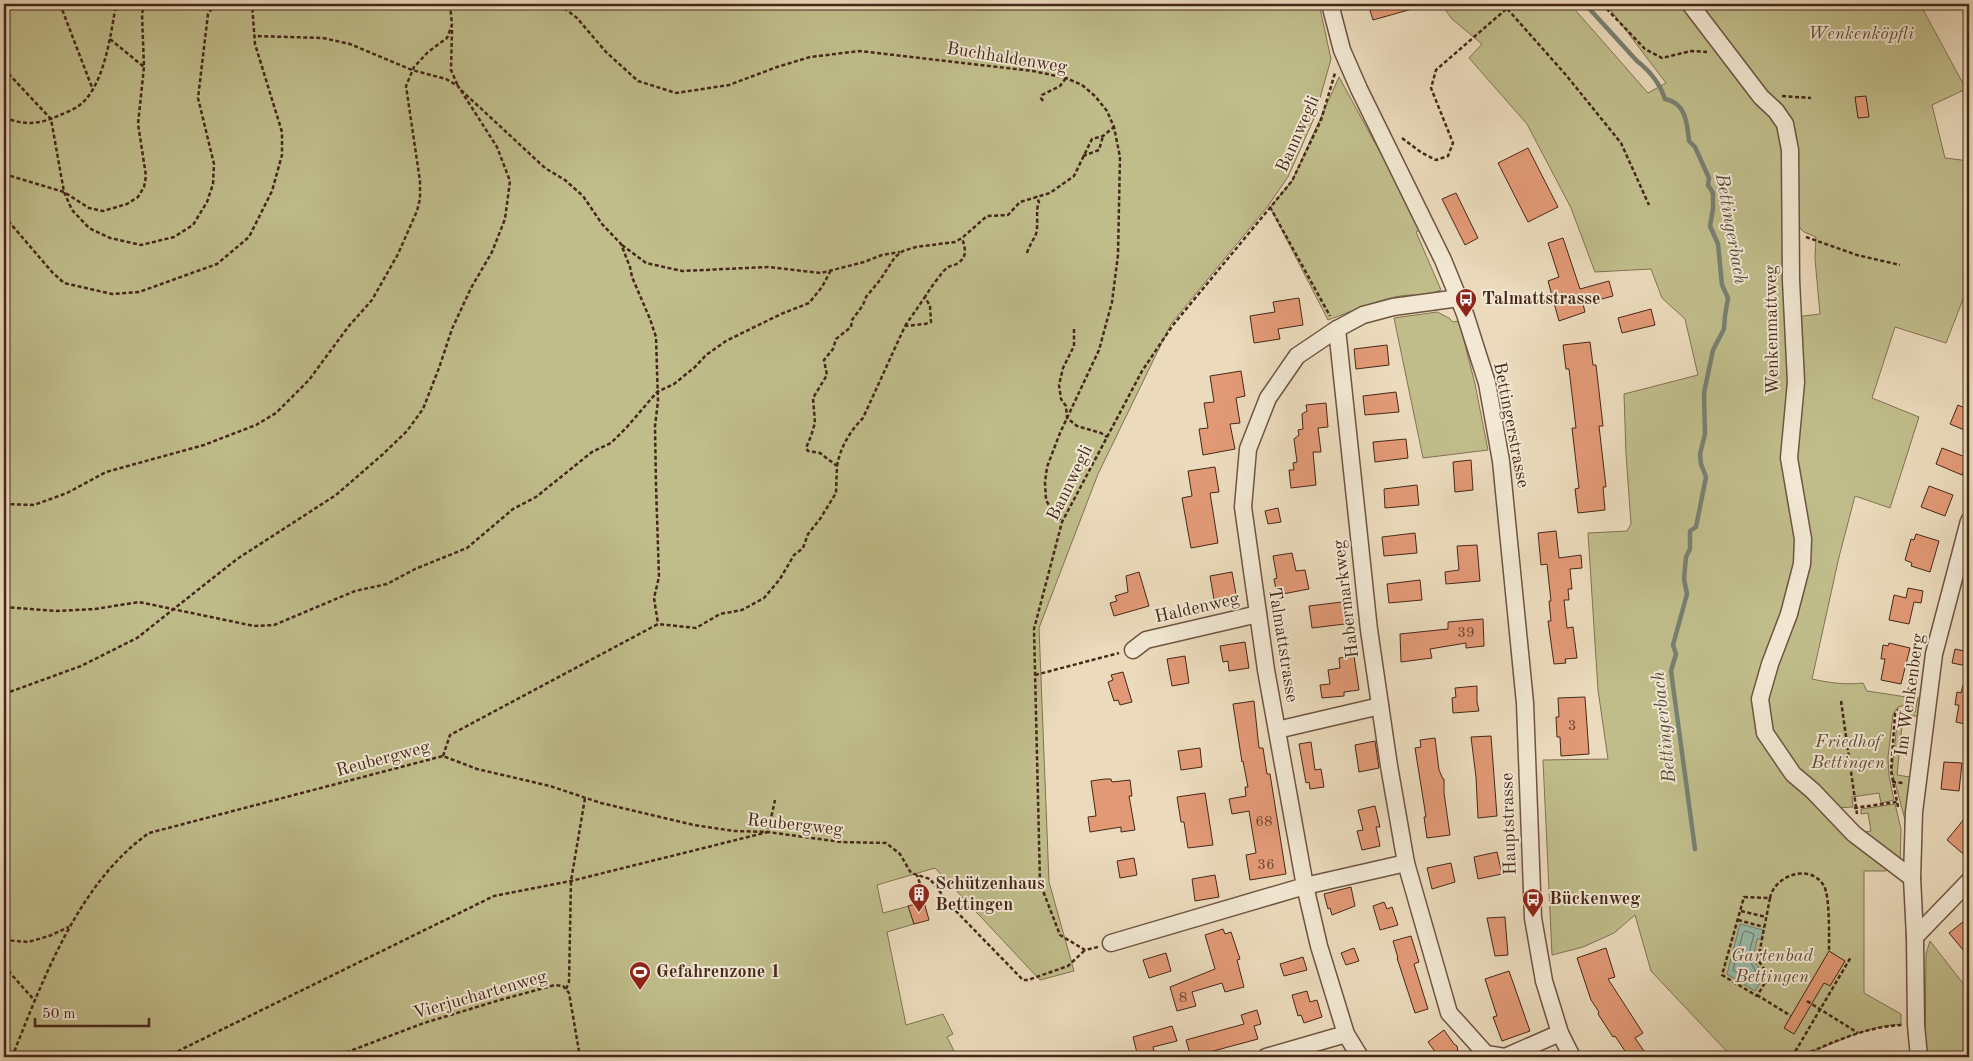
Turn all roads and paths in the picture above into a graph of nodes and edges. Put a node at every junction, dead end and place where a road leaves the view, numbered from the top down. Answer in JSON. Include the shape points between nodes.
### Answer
{"nodes":[{"id":1,"x":60,"y":4,"type":"edge"},
{"id":2,"x":116,"y":4,"type":"edge"},
{"id":3,"x":144,"y":4,"type":"edge"},
{"id":4,"x":215,"y":4,"type":"edge"},
{"id":5,"x":252,"y":4,"type":"edge"},
{"id":6,"x":450,"y":4,"type":"edge"},
{"id":7,"x":558,"y":4,"type":"edge"},
{"id":8,"x":1330,"y":4,"type":"edge"},
{"id":9,"x":1503,"y":4,"type":"edge"},
{"id":10,"x":1512,"y":4,"type":"edge"},
{"id":11,"x":1602,"y":4,"type":"edge"},
{"id":12,"x":1690,"y":4,"type":"edge"},
{"id":13,"x":1507,"y":8,"type":"junction"},
{"id":14,"x":452,"y":25,"type":"junction"},
{"id":15,"x":254,"y":36,"type":"junction"},
{"id":16,"x":110,"y":38,"type":"junction"},
{"id":17,"x":1342,"y":50,"type":"junction"},
{"id":18,"x":1726,"y":52,"type":"junction"},
{"id":19,"x":144,"y":67,"type":"junction"},
{"id":20,"x":4,"y":69,"type":"edge"},
{"id":21,"x":412,"y":70,"type":"junction"},
{"id":22,"x":1066,"y":78,"type":"junction"},
{"id":23,"x":458,"y":86,"type":"junction"},
{"id":24,"x":93,"y":90,"type":"junction"},
{"id":25,"x":1811,"y":98,"type":"dead end"},
{"id":26,"x":1043,"y":102,"type":"dead end"},
{"id":27,"x":1768,"y":104,"type":"junction"},
{"id":28,"x":4,"y":118,"type":"edge"},
{"id":29,"x":51,"y":119,"type":"junction"},
{"id":30,"x":1114,"y":127,"type":"junction"},
{"id":31,"x":1378,"y":127,"type":"junction"},
{"id":32,"x":1104,"y":136,"type":"junction"},
{"id":33,"x":1083,"y":156,"type":"junction"},
{"id":34,"x":4,"y":174,"type":"edge"},
{"id":35,"x":64,"y":192,"type":"junction"},
{"id":36,"x":1036,"y":196,"type":"junction"},
{"id":37,"x":1649,"y":205,"type":"dead end"},
{"id":38,"x":1270,"y":207,"type":"junction"},
{"id":39,"x":4,"y":216,"type":"edge"},
{"id":40,"x":1791,"y":232,"type":"junction"},
{"id":41,"x":962,"y":238,"type":"junction"},
{"id":42,"x":621,"y":244,"type":"junction"},
{"id":43,"x":903,"y":251,"type":"junction"},
{"id":44,"x":1027,"y":253,"type":"dead end"},
{"id":45,"x":1900,"y":265,"type":"dead end"},
{"id":46,"x":830,"y":270,"type":"junction"},
{"id":47,"x":925,"y":297,"type":"junction"},
{"id":48,"x":1459,"y":298,"type":"junction"},
{"id":49,"x":905,"y":326,"type":"junction"},
{"id":50,"x":1074,"y":329,"type":"dead end"},
{"id":51,"x":1338,"y":329,"type":"junction"},
{"id":52,"x":657,"y":392,"type":"junction"},
{"id":53,"x":1067,"y":418,"type":"junction"},
{"id":54,"x":1107,"y":438,"type":"junction"},
{"id":55,"x":837,"y":466,"type":"junction"},
{"id":56,"x":4,"y":504,"type":"edge"},
{"id":57,"x":1062,"y":522,"type":"junction"},
{"id":58,"x":1969,"y":522,"type":"edge"},
{"id":59,"x":4,"y":607,"type":"edge"},
{"id":60,"x":172,"y":610,"type":"junction"},
{"id":61,"x":1258,"y":614,"type":"junction"},
{"id":62,"x":658,"y":624,"type":"junction"},
{"id":63,"x":1139,"y":645,"type":"joint"},
{"id":64,"x":1035,"y":675,"type":"junction"},
{"id":65,"x":4,"y":694,"type":"edge"},
{"id":66,"x":1841,"y":701,"type":"dead end"},
{"id":67,"x":1525,"y":703,"type":"joint"},
{"id":68,"x":1380,"y":706,"type":"junction"},
{"id":69,"x":1277,"y":730,"type":"junction"},
{"id":70,"x":443,"y":756,"type":"junction"},
{"id":71,"x":585,"y":798,"type":"junction"},
{"id":72,"x":775,"y":800,"type":"dead end"},
{"id":73,"x":1897,"y":802,"type":"dead end"},
{"id":74,"x":1856,"y":808,"type":"junction"},
{"id":75,"x":768,"y":832,"type":"junction"},
{"id":76,"x":1860,"y":838,"type":"junction"},
{"id":77,"x":1406,"y":863,"type":"junction"},
{"id":78,"x":918,"y":875,"type":"junction"},
{"id":79,"x":1912,"y":878,"type":"junction"},
{"id":80,"x":571,"y":880,"type":"junction"},
{"id":81,"x":1969,"y":881,"type":"edge"},
{"id":82,"x":1305,"y":886,"type":"junction"},
{"id":83,"x":914,"y":895,"type":"dead end"},
{"id":84,"x":1770,"y":898,"type":"junction"},
{"id":85,"x":1741,"y":911,"type":"junction"},
{"id":86,"x":1766,"y":917,"type":"junction"},
{"id":87,"x":1738,"y":920,"type":"junction"},
{"id":88,"x":70,"y":927,"type":"junction"},
{"id":89,"x":1764,"y":927,"type":"junction"},
{"id":90,"x":1915,"y":937,"type":"junction"},
{"id":91,"x":4,"y":940,"type":"edge"},
{"id":92,"x":1111,"y":943,"type":"joint"},
{"id":93,"x":1086,"y":950,"type":"junction"},
{"id":94,"x":1829,"y":951,"type":"dead end"},
{"id":95,"x":1851,"y":957,"type":"dead end"},
{"id":96,"x":4,"y":966,"type":"edge"},
{"id":97,"x":566,"y":988,"type":"junction"},
{"id":98,"x":1757,"y":995,"type":"junction"},
{"id":99,"x":35,"y":1001,"type":"junction"},
{"id":100,"x":1807,"y":1001,"type":"dead end"},
{"id":101,"x":1820,"y":1010,"type":"junction"},
{"id":102,"x":1791,"y":1016,"type":"dead end"},
{"id":103,"x":1916,"y":1024,"type":"junction"},
{"id":104,"x":1560,"y":1033,"type":"junction"},
{"id":105,"x":1858,"y":1033,"type":"junction"},
{"id":106,"x":1346,"y":1034,"type":"junction"},
{"id":107,"x":12,"y":1057,"type":"edge"},
{"id":108,"x":166,"y":1057,"type":"edge"},
{"id":109,"x":334,"y":1057,"type":"edge"},
{"id":110,"x":580,"y":1057,"type":"edge"},
{"id":111,"x":1266,"y":1057,"type":"edge"},
{"id":112,"x":1360,"y":1057,"type":"edge"},
{"id":113,"x":1572,"y":1057,"type":"edge"},
{"id":114,"x":1792,"y":1057,"type":"edge"},
{"id":115,"x":1799,"y":1057,"type":"edge"},
{"id":116,"x":1919,"y":1057,"type":"edge"}],
"edges":[{"from":1,"to":24,"type":"path"},
{"from":2,"to":16,"type":"path"},
{"from":3,"to":19,"type":"path"},
{"from":4,"to":35,"type":"path","via":[[208,14],[198,98],[214,164],[213,184],[208,202],[193,225],[174,237],[141,245],[110,238],[89,228],[72,210]]},
{"from":5,"to":15,"type":"path"},
{"from":6,"to":14,"type":"path"},
{"from":7,"to":22,"type":"path","name":"Buchhaldenweg","via":[[577,18],[606,52],[638,81],[676,93],[729,85],[810,57],[860,51],[1033,71]]},
{"from":8,"to":17,"type":"street","name":"Bettingerstrasse"},
{"from":9,"to":13,"type":"path"},
{"from":10,"to":13,"type":"path"},
{"from":11,"to":18,"type":"path","via":[[1645,49],[1662,58],[1691,51]]},
{"from":12,"to":18,"type":"street","name":"Wenkenmattweg"},
{"from":13,"to":31,"type":"path","via":[[1436,70],[1432,78],[1431,88],[1453,143],[1448,156],[1436,160],[1397,134]]},
{"from":13,"to":37,"type":"path","via":[[1621,143]]},
{"from":14,"to":21,"type":"path","via":[[447,38]]},
{"from":14,"to":23,"type":"path","via":[[451,70]]},
{"from":15,"to":21,"type":"path","via":[[323,38],[350,44]]},
{"from":15,"to":39,"type":"path","via":[[282,132],[282,155],[272,191],[249,237],[217,264],[139,292],[112,294],[83,289],[64,283],[52,272]]},
{"from":16,"to":19,"type":"path"},
{"from":16,"to":24,"type":"path"},
{"from":17,"to":31,"type":"street","name":"Bettingerstrasse"},
{"from":17,"to":38,"type":"path","name":"Bannwegli","via":[[1321,120],[1292,181]]},
{"from":18,"to":27,"type":"street","name":"Wenkenmattweg"},
{"from":19,"to":35,"type":"path","via":[[138,124],[146,176],[138,197],[127,204],[103,210],[89,208]]},
{"from":20,"to":29,"type":"path"},
{"from":21,"to":23,"type":"path","via":[[446,79]]},
{"from":21,"to":56,"type":"path","via":[[406,86],[420,181],[417,211],[372,300],[309,380],[276,413],[256,425],[204,445],[106,472],[67,493],[34,505]]},
{"from":22,"to":26,"type":"path","via":[[1060,86],[1042,96]]},
{"from":22,"to":30,"type":"path","name":"Buchhaldenweg","via":[[1095,96]]},
{"from":23,"to":42,"type":"path","via":[[545,168],[583,196]]},
{"from":23,"to":60,"type":"path","via":[[497,147],[510,181],[505,219],[492,252],[452,329],[422,409],[407,431],[336,495],[237,559]]},
{"from":24,"to":29,"type":"path","via":[[79,106]]},
{"from":25,"to":27,"type":"path","via":[[1778,96]]},
{"from":27,"to":40,"type":"street","name":"Wenkenmattweg","via":[[1785,124],[1790,150]]},
{"from":28,"to":29,"type":"path","via":[[34,125]]},
{"from":29,"to":35,"type":"path"},
{"from":30,"to":32,"type":"path"},
{"from":30,"to":53,"type":"path","name":"Buchhaldenweg","via":[[1120,158],[1118,255],[1112,302],[1099,350]]},
{"from":31,"to":48,"type":"street","name":"Bettingerstrasse"},
{"from":32,"to":33,"type":"path","via":[[1092,139]]},
{"from":32,"to":33,"type":"path","via":[[1099,150]]},
{"from":33,"to":36,"type":"path","via":[[1074,176],[1050,193]]},
{"from":34,"to":35,"type":"path"},
{"from":36,"to":41,"type":"path","via":[[1020,202],[1008,214],[987,216]]},
{"from":36,"to":44,"type":"path","via":[[1036,233]]},
{"from":38,"to":51,"type":"path"},
{"from":38,"to":54,"type":"path","name":"Bannwegli","via":[[1173,326],[1142,371]]},
{"from":40,"to":45,"type":"path","via":[[1857,255]]},
{"from":40,"to":76,"type":"street","name":"Wenkenmattweg","via":[[1796,382],[1789,458],[1803,539],[1802,564],[1760,699],[1765,733],[1794,774]]},
{"from":41,"to":43,"type":"path"},
{"from":41,"to":47,"type":"path","via":[[965,256],[959,263],[946,268]]},
{"from":42,"to":46,"type":"path","via":[[646,263],[682,271],[768,267],[821,273]]},
{"from":42,"to":52,"type":"path","via":[[656,337]]},
{"from":43,"to":46,"type":"path"},
{"from":43,"to":55,"type":"path","via":[[866,297],[851,327],[836,338],[833,349],[824,360],[827,375],[813,398],[815,423],[806,448],[820,453]]},
{"from":46,"to":52,"type":"path","via":[[809,303],[726,341],[674,384]]},
{"from":47,"to":49,"type":"path"},
{"from":47,"to":49,"type":"path","via":[[930,306],[931,322]]},
{"from":48,"to":51,"type":"street","name":"Talmattstrasse","via":[[1393,307],[1363,315]]},
{"from":48,"to":67,"type":"street","name":"Bettingerstrasse","via":[[1487,384],[1501,462]]},
{"from":49,"to":55,"type":"path","via":[[863,418],[845,442]]},
{"from":50,"to":53,"type":"path","via":[[1074,346],[1059,385]]},
{"from":51,"to":61,"type":"street","name":"Talmattstrasse","via":[[1297,356],[1268,398],[1248,449],[1242,507]]},
{"from":51,"to":68,"type":"street","name":"Habermarkweg"},
{"from":52,"to":60,"type":"path","via":[[611,443],[592,452],[536,497],[513,509],[467,548],[387,584],[355,591],[274,625],[254,626]]},
{"from":52,"to":62,"type":"path","via":[[659,577],[654,598]]},
{"from":53,"to":54,"type":"path","via":[[1077,426]]},
{"from":53,"to":57,"type":"path","name":"Buchhaldenweg","via":[[1047,467],[1045,482],[1046,500]]},
{"from":54,"to":57,"type":"path","name":"Bannwegli"},
{"from":55,"to":62,"type":"path","via":[[836,493],[808,534],[803,548],[794,555],[764,598],[742,610],[720,614],[696,628]]},
{"from":57,"to":64,"type":"path","name":"Bannwegli","via":[[1034,629]]},
{"from":58,"to":79,"type":"street","name":"Im Wenkenberg","via":[[1934,654],[1914,812]]},
{"from":59,"to":60,"type":"path","via":[[95,609],[139,602]]},
{"from":60,"to":65,"type":"path","via":[[137,638],[81,666]]},
{"from":61,"to":63,"type":"street","name":"Haldenweg"},
{"from":61,"to":69,"type":"street","name":"Talmattstrasse"},
{"from":62,"to":70,"type":"path","via":[[450,735]]},
{"from":63,"to":64,"type":"path"},
{"from":64,"to":93,"type":"path","name":"Bannwegli","via":[[1040,883],[1060,935]]},
{"from":66,"to":74,"type":"path"},
{"from":67,"to":104,"type":"street","name":"Hauptstrasse","via":[[1533,918],[1544,981]]},
{"from":68,"to":69,"type":"street"},
{"from":68,"to":77,"type":"street","name":"Habermarkweg"},
{"from":69,"to":82,"type":"street","name":"Talmattstrasse"},
{"from":70,"to":71,"type":"path","name":"Reubergweg","via":[[477,769],[550,786]]},
{"from":70,"to":88,"type":"path","name":"Reubergweg","via":[[149,833],[134,844],[96,885]]},
{"from":71,"to":75,"type":"path","name":"Reubergweg","via":[[694,825]]},
{"from":71,"to":80,"type":"path"},
{"from":72,"to":75,"type":"path"},
{"from":73,"to":74,"type":"path"},
{"from":74,"to":76,"type":"path"},
{"from":75,"to":78,"type":"path","name":"Reubergweg","via":[[841,842],[886,843],[900,854],[911,873]]},
{"from":75,"to":80,"type":"path"},
{"from":76,"to":79,"type":"street","name":"Wenkenmattweg"},
{"from":77,"to":82,"type":"street"},
{"from":77,"to":104,"type":"street","via":[[1449,1013],[1486,1054],[1505,1056]]},
{"from":78,"to":83,"type":"path","via":[[923,893]]},
{"from":78,"to":93,"type":"path","name":"Reubergweg","via":[[930,879],[951,906],[1023,980],[1068,966]]},
{"from":79,"to":90,"type":"street","name":"Im Wenkenberg"},
{"from":80,"to":97,"type":"path","via":[[569,982]]},
{"from":80,"to":108,"type":"path","via":[[494,896]]},
{"from":81,"to":90,"type":"street"},
{"from":82,"to":92,"type":"street"},
{"from":82,"to":106,"type":"street","name":"Talmattstrasse","via":[[1319,946]]},
{"from":84,"to":85,"type":"path","via":[[1744,897]]},
{"from":84,"to":86,"type":"path"},
{"from":84,"to":94,"type":"path","via":[[1774,886],[1789,876],[1808,875],[1820,881],[1825,890]]},
{"from":85,"to":86,"type":"path"},
{"from":85,"to":87,"type":"path"},
{"from":86,"to":89,"type":"path"},
{"from":87,"to":89,"type":"path"},
{"from":87,"to":98,"type":"path","via":[[1722,975]]},
{"from":88,"to":91,"type":"path","via":[[28,942]]},
{"from":88,"to":99,"type":"path","name":"Reubergweg"},
{"from":89,"to":98,"type":"path","via":[[1758,960],[1769,976]]},
{"from":90,"to":103,"type":"street","name":"Im Wenkenberg"},
{"from":92,"to":93,"type":"path"},
{"from":95,"to":101,"type":"path"},
{"from":96,"to":99,"type":"path"},
{"from":97,"to":109,"type":"path","name":"Vierjuchartenweg","via":[[555,985],[500,1000],[416,1026]]},
{"from":97,"to":110,"type":"path","name":"Vierjuchartenweg"},
{"from":98,"to":102,"type":"path"},
{"from":99,"to":107,"type":"path","name":"Reubergweg"},
{"from":100,"to":101,"type":"path"},
{"from":101,"to":105,"type":"path"},
{"from":101,"to":114,"type":"path"},
{"from":103,"to":105,"type":"path","via":[[1882,1026]]},
{"from":103,"to":116,"type":"street","name":"Im Wenkenberg"},
{"from":104,"to":113,"type":"street","name":"Hauptstrasse"},
{"from":105,"to":115,"type":"path"},
{"from":106,"to":111,"type":"street"},
{"from":106,"to":112,"type":"street","name":"Talmattstrasse"}]}
